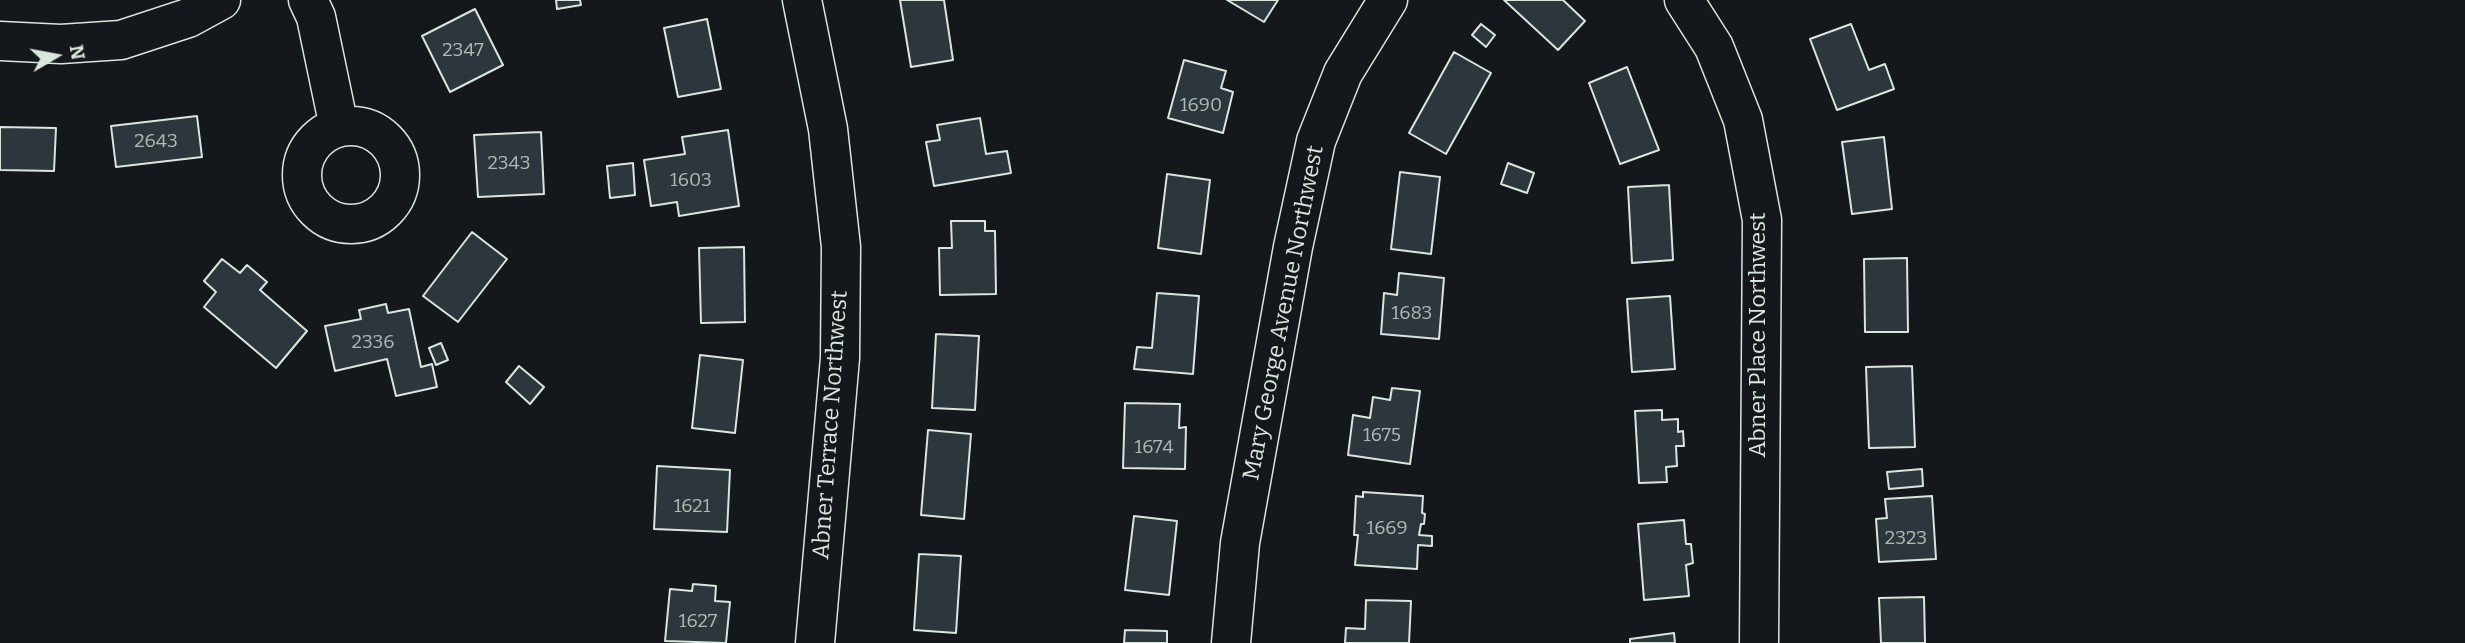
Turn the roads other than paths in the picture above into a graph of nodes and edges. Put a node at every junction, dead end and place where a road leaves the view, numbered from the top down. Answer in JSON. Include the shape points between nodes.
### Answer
{"nodes":[{"id":1,"x":221,"y":0,"type":"edge"},
{"id":2,"x":308,"y":0,"type":"edge"},
{"id":3,"x":802,"y":0,"type":"edge"},
{"id":4,"x":1388,"y":0,"type":"edge"},
{"id":5,"x":1684,"y":0,"type":"edge"},
{"id":6,"x":0,"y":41,"type":"edge"},
{"id":7,"x":339,"y":127,"type":"dead end"},
{"id":8,"x":815,"y":643,"type":"edge"},
{"id":9,"x":1231,"y":643,"type":"edge"},
{"id":10,"x":1759,"y":643,"type":"edge"}],
"edges":[{"from":1,"to":6,"type":"street","via":[[188,18],[121,40],[61,44]]},
{"from":2,"to":7,"type":"street","via":[[316,17]]},
{"from":3,"to":8,"type":"street","name":"Abner Terrace Northwest","via":[[828,129],[841,247],[840,358]]},
{"from":4,"to":9,"type":"street","name":"Mary George Avenue Northwest","via":[[1343,73],[1316,141],[1240,543]]},
{"from":5,"to":10,"type":"street","name":"Abner Place Northwest","via":[[1714,47],[1743,120],[1762,220]]}]}
